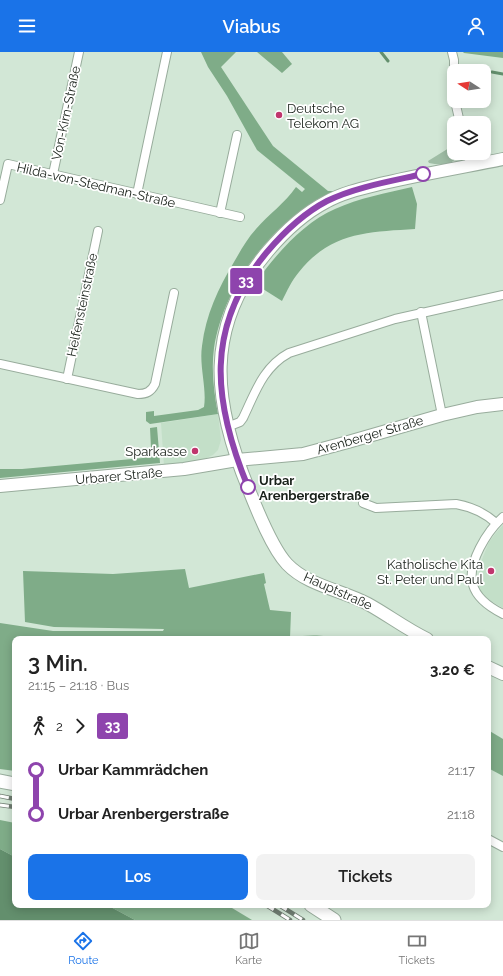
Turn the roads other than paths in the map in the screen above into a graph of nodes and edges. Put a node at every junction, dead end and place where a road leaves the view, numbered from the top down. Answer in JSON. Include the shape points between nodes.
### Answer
{"nodes":[{"id":1,"x":79,"y":52,"type":"edge"},
{"id":2,"x":167,"y":52,"type":"edge"},
{"id":3,"x":452,"y":52,"type":"edge"},
{"id":4,"x":454,"y":64,"type":"edge"},
{"id":5,"x":237,"y":135,"type":"dead end"},
{"id":6,"x":503,"y":159,"type":"edge"},
{"id":7,"x":469,"y":160,"type":"edge"},
{"id":8,"x":470,"y":165,"type":"junction"},
{"id":9,"x":53,"y":174,"type":"junction"},
{"id":10,"x":137,"y":194,"type":"junction"},
{"id":11,"x":0,"y":200,"type":"edge"},
{"id":12,"x":220,"y":213,"type":"junction"},
{"id":13,"x":240,"y":217,"type":"dead end"},
{"id":14,"x":98,"y":231,"type":"dead end"},
{"id":15,"x":174,"y":294,"type":"dead end"},
{"id":16,"x":503,"y":295,"type":"edge"},
{"id":17,"x":421,"y":312,"type":"junction"},
{"id":18,"x":0,"y":364,"type":"edge"},
{"id":19,"x":67,"y":379,"type":"junction"},
{"id":20,"x":503,"y":404,"type":"edge"},
{"id":21,"x":442,"y":415,"type":"junction"},
{"id":22,"x":227,"y":427,"type":"junction"},
{"id":23,"x":237,"y":460,"type":"junction"},
{"id":24,"x":0,"y":486,"type":"edge"},
{"id":25,"x":364,"y":503,"type":"dead end"},
{"id":26,"x":503,"y":516,"type":"edge"},
{"id":27,"x":496,"y":523,"type":"junction"},
{"id":28,"x":503,"y":614,"type":"edge"},
{"id":29,"x":421,"y":636,"type":"edge"},
{"id":30,"x":491,"y":668,"type":"edge"},
{"id":31,"x":503,"y":674,"type":"edge"},
{"id":32,"x":0,"y":781,"type":"edge"},
{"id":33,"x":12,"y":783,"type":"edge"},
{"id":34,"x":491,"y":841,"type":"edge"},
{"id":35,"x":503,"y":847,"type":"edge"},
{"id":36,"x":316,"y":908,"type":"edge"},
{"id":37,"x":334,"y":920,"type":"edge"}],
"edges":[{"from":1,"to":9,"type":"street","name":"Von-Kirn-Straße"},
{"from":2,"to":10,"type":"street"},
{"from":3,"to":4,"type":"street"},
{"from":5,"to":12,"type":"street"},
{"from":6,"to":8,"type":"street","name":"Hauptstraße"},
{"from":7,"to":8,"type":"street"},
{"from":8,"to":22,"type":"street","name":"Hauptstraße","via":[[344,194],[327,201],[300,219],[273,246],[243,286],[224,333],[220,377]]},
{"from":9,"to":10,"type":"street","name":"Hilda-von-Stedman-Straße"},
{"from":9,"to":11,"type":"street","name":"Hilda-von-Stedman-Straße","via":[[8,164]]},
{"from":10,"to":12,"type":"street","name":"Hilda-von-Stedman-Straße"},
{"from":12,"to":13,"type":"street","name":"Hilda-von-Stedman-Straße"},
{"from":14,"to":19,"type":"street","name":"Helfensteinstraße"},
{"from":15,"to":19,"type":"street","via":[[155,384],[150,391],[138,394]]},
{"from":16,"to":17,"type":"street"},
{"from":17,"to":21,"type":"street"},
{"from":17,"to":22,"type":"street","via":[[364,328],[282,357],[264,375],[244,418]]},
{"from":18,"to":19,"type":"street"},
{"from":20,"to":21,"type":"street","name":"Arenberger Straße"},
{"from":21,"to":23,"type":"street","name":"Arenberger Straße","via":[[303,454]]},
{"from":22,"to":23,"type":"street","name":"Hauptstraße"},
{"from":23,"to":24,"type":"street","name":"Urbarer Straße","via":[[184,469]]},
{"from":23,"to":29,"type":"street","name":"Hauptstraße","via":[[274,545],[292,569],[317,583],[368,604]]},
{"from":25,"to":27,"type":"street","via":[[376,508],[456,504],[478,510]]},
{"from":26,"to":27,"type":"street"},
{"from":27,"to":28,"type":"street","via":[[483,542],[473,568],[472,584],[486,604]]},
{"from":30,"to":31,"type":"street"},
{"from":32,"to":33,"type":"main road"},
{"from":34,"to":35,"type":"street"},
{"from":36,"to":37,"type":"main road"}]}
